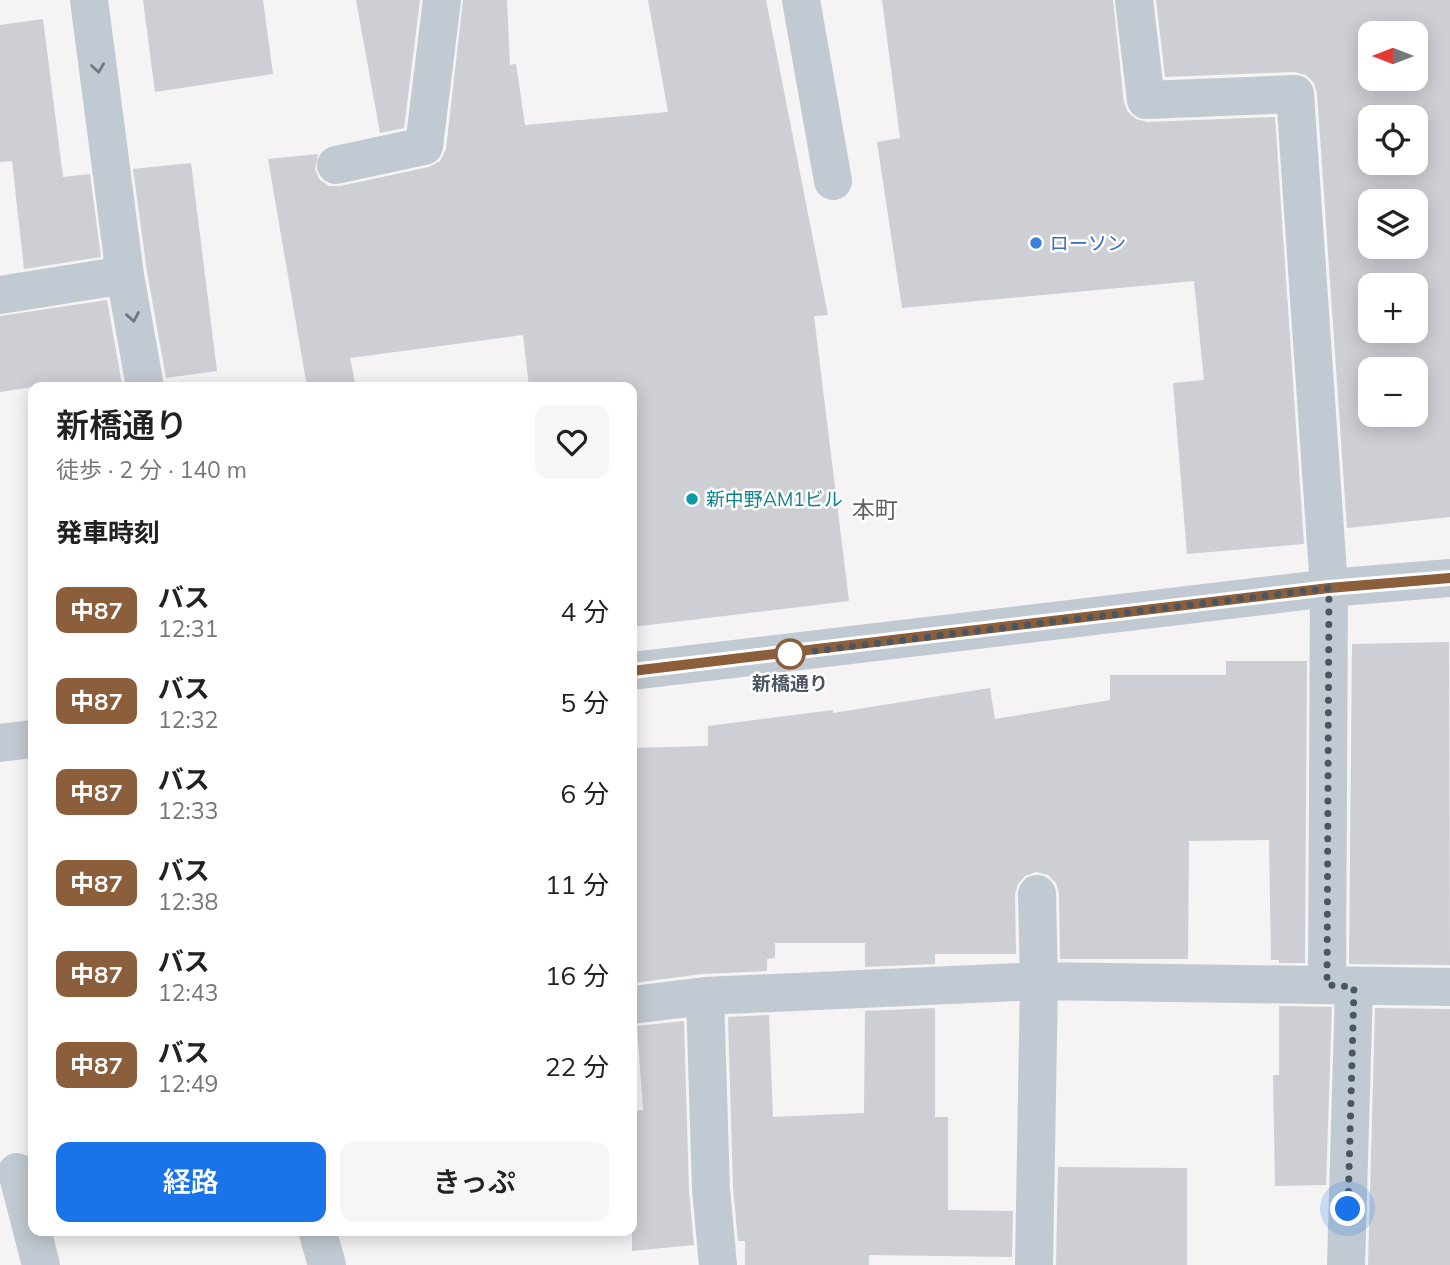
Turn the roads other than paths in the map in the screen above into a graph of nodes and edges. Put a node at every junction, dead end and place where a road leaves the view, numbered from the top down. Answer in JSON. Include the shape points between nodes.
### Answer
{"nodes":[{"id":1,"x":89,"y":0,"type":"edge"},
{"id":2,"x":442,"y":0,"type":"edge"},
{"id":3,"x":801,"y":0,"type":"edge"},
{"id":4,"x":1134,"y":0,"type":"edge"},
{"id":5,"x":335,"y":165,"type":"dead end"},
{"id":6,"x":833,"y":181,"type":"dead end"},
{"id":7,"x":125,"y":275,"type":"junction"},
{"id":8,"x":0,"y":295,"type":"edge"},
{"id":9,"x":144,"y":382,"type":"edge"},
{"id":10,"x":1450,"y":578,"type":"edge"},
{"id":11,"x":1329,"y":588,"type":"junction"},
{"id":12,"x":637,"y":670,"type":"edge"},
{"id":13,"x":28,"y":740,"type":"edge"},
{"id":14,"x":0,"y":743,"type":"edge"},
{"id":15,"x":1037,"y":894,"type":"dead end"},
{"id":16,"x":1039,"y":981,"type":"junction"},
{"id":17,"x":1341,"y":986,"type":"junction"},
{"id":18,"x":1450,"y":987,"type":"edge"},
{"id":19,"x":705,"y":996,"type":"junction"},
{"id":20,"x":637,"y":1003,"type":"edge"},
{"id":21,"x":17,"y":1171,"type":"edge"},
{"id":22,"x":28,"y":1214,"type":"edge"},
{"id":23,"x":34,"y":1236,"type":"edge"},
{"id":24,"x":319,"y":1236,"type":"edge"},
{"id":25,"x":41,"y":1265,"type":"edge"},
{"id":26,"x":327,"y":1265,"type":"edge"},
{"id":27,"x":718,"y":1265,"type":"edge"},
{"id":28,"x":1034,"y":1265,"type":"edge"},
{"id":29,"x":1346,"y":1265,"type":"edge"}],
"edges":[{"from":1,"to":7,"type":"street","one_way":true},
{"from":2,"to":5,"type":"street","via":[[424,146]]},
{"from":3,"to":6,"type":"street"},
{"from":4,"to":11,"type":"street","via":[[1146,100],[1295,94]]},
{"from":7,"to":8,"type":"street"},
{"from":7,"to":9,"type":"street","one_way":true},
{"from":10,"to":11,"type":"street"},
{"from":11,"to":12,"type":"street"},
{"from":11,"to":17,"type":"street"},
{"from":13,"to":14,"type":"street"},
{"from":15,"to":16,"type":"street"},
{"from":16,"to":17,"type":"street"},
{"from":16,"to":19,"type":"street"},
{"from":16,"to":28,"type":"street"},
{"from":17,"to":18,"type":"street"},
{"from":17,"to":29,"type":"street"},
{"from":19,"to":20,"type":"street"},
{"from":19,"to":27,"type":"street"},
{"from":21,"to":22,"type":"street"},
{"from":23,"to":25,"type":"street"},
{"from":24,"to":26,"type":"street"}]}
